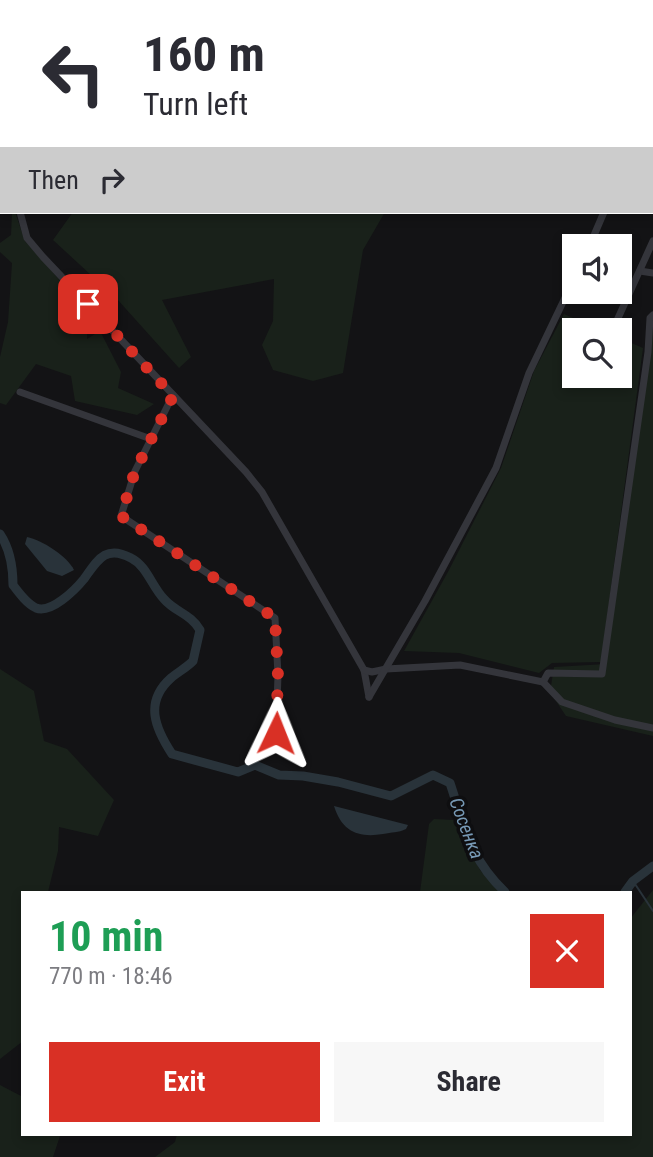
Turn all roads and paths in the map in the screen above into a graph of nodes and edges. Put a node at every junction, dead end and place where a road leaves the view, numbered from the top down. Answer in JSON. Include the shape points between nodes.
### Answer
{"nodes":[{"id":1,"x":21,"y":214,"type":"edge"},
{"id":2,"x":603,"y":214,"type":"edge"},
{"id":3,"x":595,"y":234,"type":"edge"},
{"id":4,"x":653,"y":241,"type":"edge"},
{"id":5,"x":640,"y":271,"type":"junction"},
{"id":6,"x":653,"y":273,"type":"edge"},
{"id":7,"x":562,"y":304,"type":"edge"},
{"id":8,"x":653,"y":315,"type":"edge"},
{"id":9,"x":618,"y":318,"type":"edge"},
{"id":10,"x":20,"y":392,"type":"dead end"},
{"id":11,"x":173,"y":396,"type":"junction"},
{"id":12,"x":151,"y":439,"type":"junction"},
{"id":13,"x":386,"y":669,"type":"junction"},
{"id":14,"x":364,"y":670,"type":"junction"},
{"id":15,"x":542,"y":682,"type":"junction"},
{"id":16,"x":653,"y":728,"type":"edge"},
{"id":17,"x":276,"y":733,"type":"dead end"}],
"edges":[{"from":1,"to":11,"type":"street","via":[[27,238]]},
{"from":2,"to":3,"type":"street"},
{"from":4,"to":5,"type":"street"},
{"from":5,"to":6,"type":"street"},
{"from":5,"to":9,"type":"street"},
{"from":7,"to":13,"type":"street","via":[[529,373],[496,468]]},
{"from":8,"to":15,"type":"street","via":[[602,674],[548,673]]},
{"from":10,"to":12,"type":"street"},
{"from":11,"to":12,"type":"street"},
{"from":11,"to":14,"type":"street","via":[[262,492]]},
{"from":12,"to":17,"type":"street","via":[[121,516],[275,618]]},
{"from":13,"to":14,"type":"street"},
{"from":13,"to":14,"type":"street","via":[[369,698]]},
{"from":13,"to":15,"type":"street","via":[[460,664]]},
{"from":15,"to":16,"type":"street","via":[[562,702]]}]}
